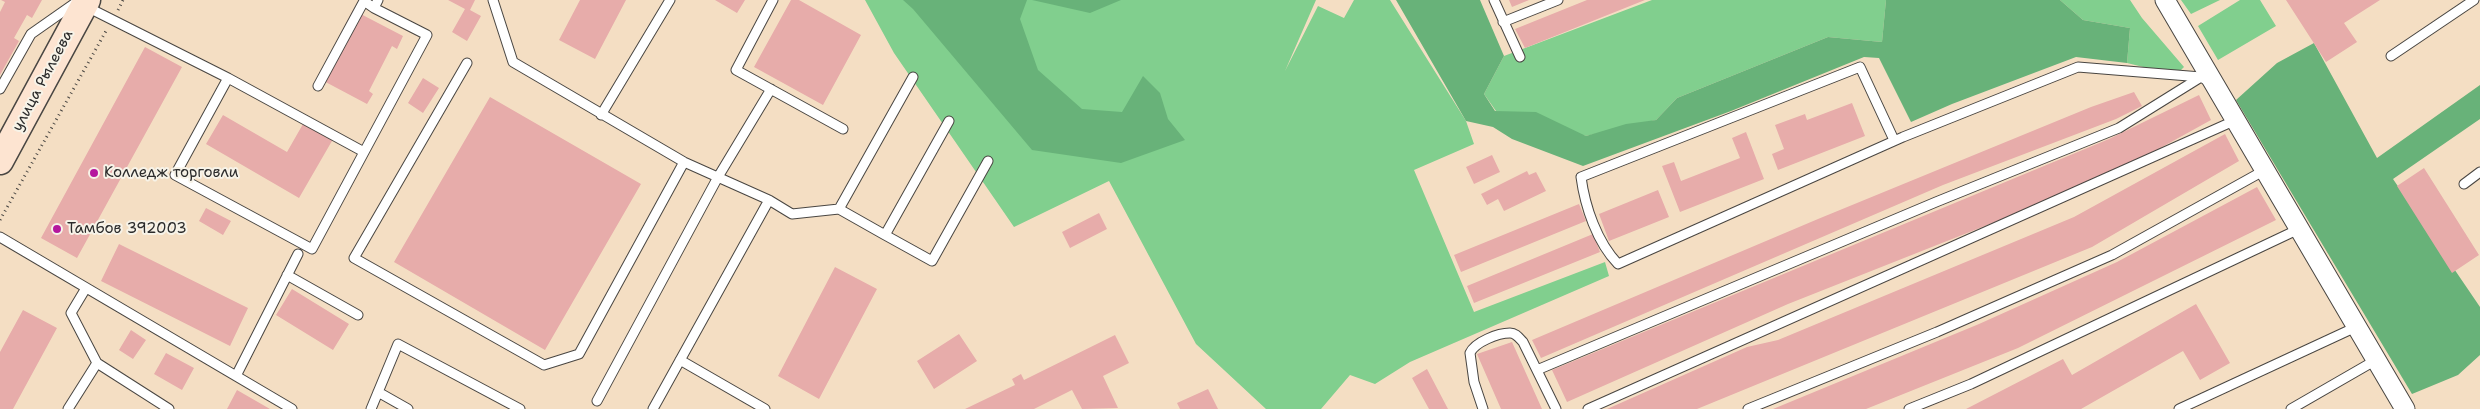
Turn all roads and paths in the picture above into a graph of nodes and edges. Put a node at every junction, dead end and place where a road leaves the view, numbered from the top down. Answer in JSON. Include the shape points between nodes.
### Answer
{"nodes":[{"id":1,"x":123,"y":0,"type":"edge"},
{"id":2,"x":493,"y":0,"type":"edge"},
{"id":3,"x":670,"y":0,"type":"edge"},
{"id":4,"x":773,"y":0,"type":"edge"},
{"id":5,"x":1494,"y":0,"type":"edge"},
{"id":6,"x":1558,"y":0,"type":"edge"},
{"id":7,"x":2165,"y":0,"type":"edge"},
{"id":8,"x":2474,"y":0,"type":"edge"},
{"id":9,"x":83,"y":2,"type":"edge"},
{"id":10,"x":376,"y":4,"type":"edge"},
{"id":11,"x":112,"y":21,"type":"junction"},
{"id":12,"x":1503,"y":22,"type":"junction"},
{"id":13,"x":2391,"y":56,"type":"dead end"},
{"id":14,"x":1520,"y":57,"type":"dead end"},
{"id":15,"x":467,"y":63,"type":"dead end"},
{"id":16,"x":913,"y":77,"type":"dead end"},
{"id":17,"x":228,"y":78,"type":"junction"},
{"id":18,"x":2208,"y":80,"type":"junction"},
{"id":19,"x":318,"y":86,"type":"dead end"},
{"id":20,"x":0,"y":89,"type":"edge"},
{"id":21,"x":771,"y":89,"type":"junction"},
{"id":22,"x":601,"y":114,"type":"junction"},
{"id":23,"x":2236,"y":120,"type":"junction"},
{"id":24,"x":949,"y":121,"type":"dead end"},
{"id":25,"x":843,"y":129,"type":"dead end"},
{"id":26,"x":1894,"y":140,"type":"junction"},
{"id":27,"x":364,"y":152,"type":"junction"},
{"id":28,"x":0,"y":161,"type":"edge"},
{"id":29,"x":988,"y":161,"type":"dead end"},
{"id":30,"x":684,"y":162,"type":"junction"},
{"id":31,"x":2265,"y":170,"type":"junction"},
{"id":32,"x":2480,"y":172,"type":"edge"},
{"id":33,"x":718,"y":177,"type":"junction"},
{"id":34,"x":2464,"y":184,"type":"dead end"},
{"id":35,"x":769,"y":200,"type":"junction"},
{"id":36,"x":839,"y":209,"type":"junction"},
{"id":37,"x":0,"y":220,"type":"edge"},
{"id":38,"x":2299,"y":230,"type":"junction"},
{"id":39,"x":885,"y":235,"type":"junction"},
{"id":40,"x":0,"y":237,"type":"edge"},
{"id":41,"x":298,"y":254,"type":"dead end"},
{"id":42,"x":287,"y":275,"type":"junction"},
{"id":43,"x":86,"y":288,"type":"junction"},
{"id":44,"x":358,"y":315,"type":"dead end"},
{"id":45,"x":2356,"y":327,"type":"junction"},
{"id":46,"x":680,"y":360,"type":"junction"},
{"id":47,"x":2376,"y":360,"type":"junction"},
{"id":48,"x":97,"y":363,"type":"junction"},
{"id":49,"x":1537,"y":370,"type":"junction"},
{"id":50,"x":236,"y":376,"type":"junction"},
{"id":51,"x":378,"y":392,"type":"junction"},
{"id":52,"x":597,"y":401,"type":"dead end"},
{"id":53,"x":68,"y":409,"type":"edge"},
{"id":54,"x":169,"y":409,"type":"edge"},
{"id":55,"x":292,"y":409,"type":"edge"},
{"id":56,"x":372,"y":409,"type":"edge"},
{"id":57,"x":408,"y":409,"type":"edge"},
{"id":58,"x":520,"y":409,"type":"edge"},
{"id":59,"x":653,"y":409,"type":"edge"},
{"id":60,"x":764,"y":409,"type":"edge"},
{"id":61,"x":1483,"y":409,"type":"edge"},
{"id":62,"x":1556,"y":409,"type":"edge"},
{"id":63,"x":1588,"y":409,"type":"edge"},
{"id":64,"x":1748,"y":409,"type":"edge"},
{"id":65,"x":1909,"y":409,"type":"edge"},
{"id":66,"x":2179,"y":409,"type":"edge"},
{"id":67,"x":2291,"y":409,"type":"edge"},
{"id":68,"x":2405,"y":409,"type":"edge"}],
"edges":[{"from":1,"to":11,"type":"path"},
{"from":2,"to":22,"type":"lane","via":[[513,62]]},
{"from":3,"to":22,"type":"lane"},
{"from":4,"to":21,"type":"lane","via":[[736,70]]},
{"from":5,"to":12,"type":"lane"},
{"from":6,"to":12,"type":"lane"},
{"from":7,"to":18,"type":"street"},
{"from":8,"to":13,"type":"lane"},
{"from":9,"to":11,"type":"lane"},
{"from":9,"to":20,"type":"lane","via":[[31,34]]},
{"from":9,"to":28,"type":"main road","name":"улица Рылеева"},
{"from":10,"to":19,"type":"lane","via":[[364,1]]},
{"from":10,"to":27,"type":"lane","via":[[427,35]]},
{"from":11,"to":17,"type":"lane"},
{"from":11,"to":37,"type":"path"},
{"from":12,"to":14,"type":"lane"},
{"from":15,"to":30,"type":"lane","via":[[354,258],[544,365],[579,354]]},
{"from":16,"to":36,"type":"lane"},
{"from":17,"to":27,"type":"lane"},
{"from":17,"to":27,"type":"lane","via":[[176,175],[312,249]]},
{"from":18,"to":23,"type":"street"},
{"from":18,"to":26,"type":"lane","via":[[2078,67]]},
{"from":18,"to":49,"type":"lane","via":[[2119,128]]},
{"from":21,"to":25,"type":"lane"},
{"from":21,"to":33,"type":"lane"},
{"from":22,"to":30,"type":"lane"},
{"from":23,"to":31,"type":"street"},
{"from":23,"to":63,"type":"lane"},
{"from":24,"to":39,"type":"lane"},
{"from":26,"to":26,"type":"lane","via":[[1860,67],[1581,177],[1584,196],[1606,251],[1618,264]]},
{"from":29,"to":39,"type":"lane","via":[[932,261]]},
{"from":30,"to":33,"type":"lane"},
{"from":31,"to":38,"type":"street"},
{"from":31,"to":64,"type":"lane","via":[[2112,254],[1937,332]]},
{"from":32,"to":34,"type":"lane"},
{"from":33,"to":35,"type":"lane"},
{"from":33,"to":52,"type":"lane"},
{"from":35,"to":36,"type":"lane","via":[[792,214]]},
{"from":35,"to":46,"type":"lane"},
{"from":36,"to":39,"type":"lane"},
{"from":38,"to":45,"type":"street"},
{"from":38,"to":65,"type":"lane","via":[[1971,384]]},
{"from":40,"to":43,"type":"lane"},
{"from":41,"to":42,"type":"lane"},
{"from":42,"to":44,"type":"lane"},
{"from":42,"to":50,"type":"lane"},
{"from":43,"to":48,"type":"lane","via":[[71,313]]},
{"from":43,"to":50,"type":"lane"},
{"from":45,"to":47,"type":"street"},
{"from":45,"to":66,"type":"lane"},
{"from":46,"to":59,"type":"lane"},
{"from":46,"to":60,"type":"lane"},
{"from":47,"to":67,"type":"lane"},
{"from":47,"to":68,"type":"street"},
{"from":48,"to":53,"type":"lane"},
{"from":48,"to":54,"type":"lane"},
{"from":49,"to":61,"type":"lane","via":[[1516,334],[1510,332],[1478,342],[1473,347],[1470,360]]},
{"from":49,"to":62,"type":"lane"},
{"from":50,"to":55,"type":"lane"},
{"from":51,"to":56,"type":"lane"},
{"from":51,"to":57,"type":"lane"},
{"from":51,"to":58,"type":"lane","via":[[398,344]]}]}
